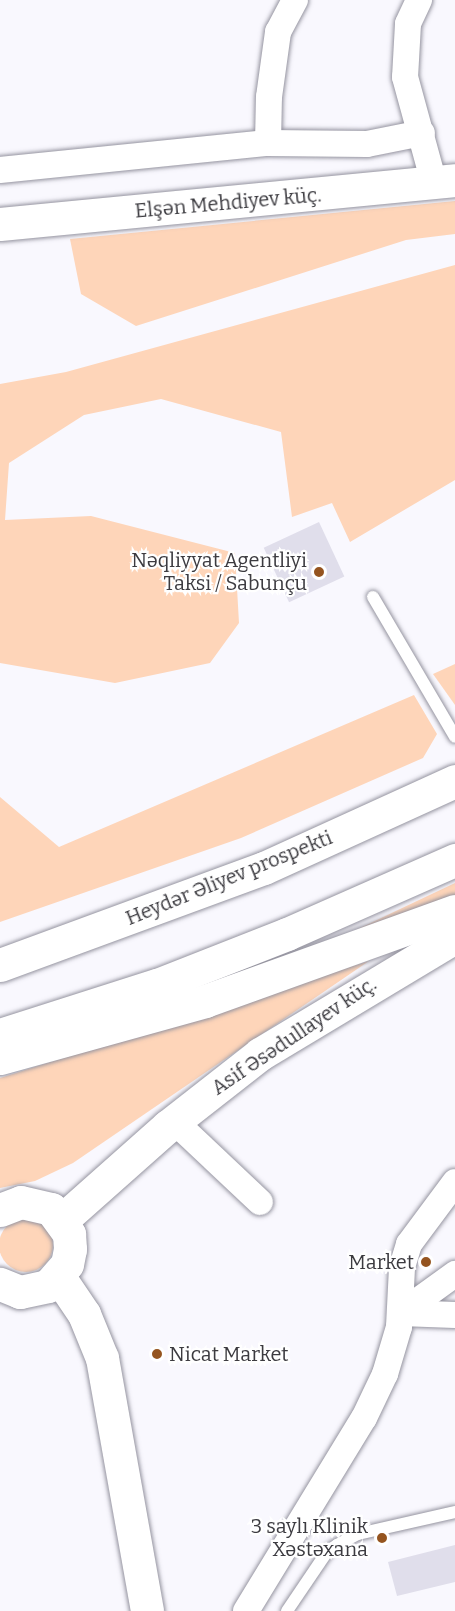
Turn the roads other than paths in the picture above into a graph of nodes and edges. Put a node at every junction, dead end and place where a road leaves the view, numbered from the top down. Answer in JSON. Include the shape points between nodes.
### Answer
{"nodes":[{"id":1,"x":295,"y":0,"type":"edge"},
{"id":2,"x":419,"y":0,"type":"edge"},
{"id":3,"x":422,"y":133,"type":"junction"},
{"id":4,"x":268,"y":143,"type":"junction"},
{"id":5,"x":0,"y":170,"type":"edge"},
{"id":6,"x":444,"y":181,"type":"edge"},
{"id":7,"x":0,"y":224,"type":"edge"},
{"id":8,"x":373,"y":597,"type":"dead end"},
{"id":9,"x":455,"y":737,"type":"edge"},
{"id":10,"x":455,"y":781,"type":"edge"},
{"id":11,"x":455,"y":860,"type":"edge"},
{"id":12,"x":455,"y":911,"type":"edge"},
{"id":13,"x":455,"y":937,"type":"edge"},
{"id":14,"x":0,"y":965,"type":"edge"},
{"id":15,"x":0,"y":1035,"type":"edge"},
{"id":16,"x":0,"y":1058,"type":"edge"},
{"id":17,"x":174,"y":1121,"type":"junction"},
{"id":18,"x":455,"y":1182,"type":"edge"},
{"id":19,"x":260,"y":1202,"type":"dead end"},
{"id":20,"x":7,"y":1205,"type":"edge"},
{"id":21,"x":62,"y":1220,"type":"junction"},
{"id":22,"x":455,"y":1274,"type":"edge"},
{"id":23,"x":59,"y":1277,"type":"junction"},
{"id":24,"x":0,"y":1284,"type":"edge"},
{"id":25,"x":401,"y":1313,"type":"junction"},
{"id":26,"x":455,"y":1315,"type":"edge"},
{"id":27,"x":455,"y":1512,"type":"edge"},
{"id":28,"x":147,"y":1611,"type":"edge"},
{"id":29,"x":246,"y":1611,"type":"edge"},
{"id":30,"x":287,"y":1611,"type":"edge"}],
"edges":[{"from":1,"to":4,"type":"street","via":[[278,32],[269,98]]},
{"from":2,"to":3,"type":"street","via":[[408,24],[405,77]]},
{"from":3,"to":4,"type":"street","via":[[368,144]]},
{"from":3,"to":6,"type":"street"},
{"from":4,"to":5,"type":"street"},
{"from":6,"to":7,"type":"main road","name":"Elşən Mehdiyev küç."},
{"from":8,"to":9,"type":"lane"},
{"from":10,"to":14,"type":"main road","name":"Heydər Əliyev prospekti","via":[[264,868]]},
{"from":11,"to":15,"type":"main road","via":[[157,985]]},
{"from":12,"to":16,"type":"main road","via":[[205,1001]]},
{"from":13,"to":17,"type":"main road","name":"Asif Əsədullayev küç.","via":[[260,1054]]},
{"from":17,"to":19,"type":"street"},
{"from":17,"to":21,"type":"main road","name":"Asif Əsədullayev küç."},
{"from":18,"to":25,"type":"street","via":[[409,1244],[402,1267]]},
{"from":20,"to":21,"type":"main road","via":[[51,1209]]},
{"from":21,"to":23,"type":"main road","via":[[70,1249]]},
{"from":22,"to":25,"type":"street"},
{"from":23,"to":24,"type":"main road","via":[[35,1291],[20,1292]]},
{"from":23,"to":28,"type":"main road","via":[[84,1314],[102,1358]]},
{"from":25,"to":26,"type":"street"},
{"from":25,"to":29,"type":"street","via":[[385,1374],[364,1418]]},
{"from":27,"to":30,"type":"lane","via":[[358,1534],[337,1545],[327,1552]]}]}
